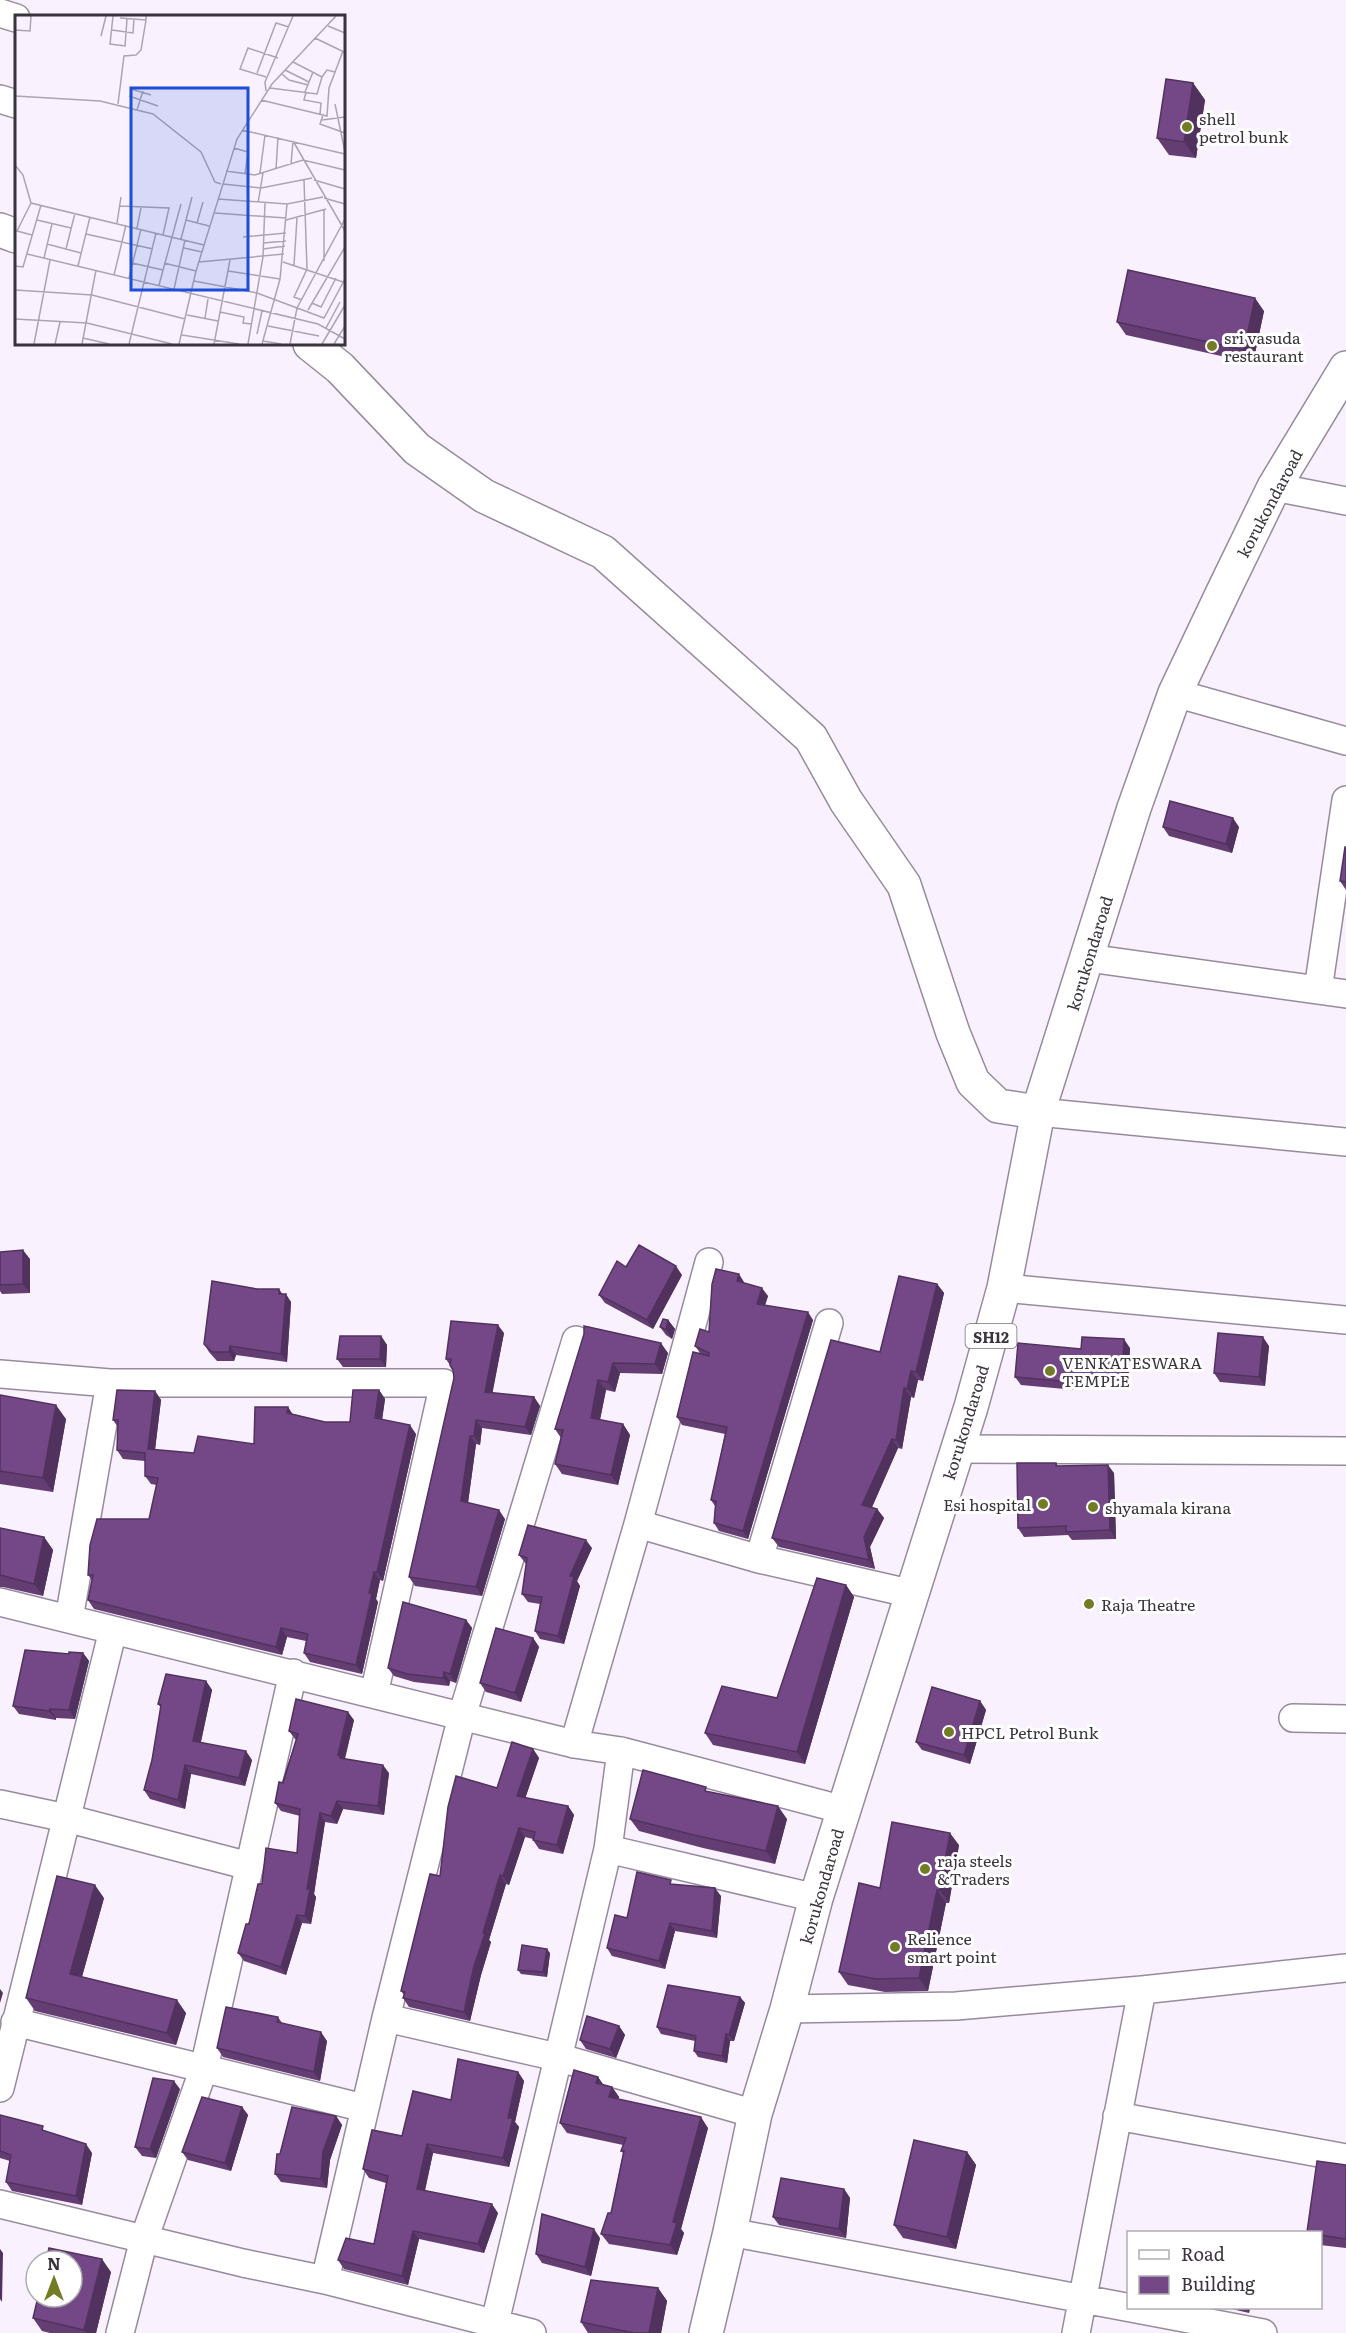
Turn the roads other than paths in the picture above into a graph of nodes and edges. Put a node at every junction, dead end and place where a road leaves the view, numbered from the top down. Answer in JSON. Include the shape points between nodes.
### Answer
{"nodes":[{"id":1,"x":0,"y":13,"type":"edge"},
{"id":2,"x":15,"y":18,"type":"edge"},
{"id":3,"x":0,"y":99,"type":"edge"},
{"id":4,"x":15,"y":104,"type":"edge"},
{"id":5,"x":0,"y":230,"type":"edge"},
{"id":6,"x":15,"y":236,"type":"edge"},
{"id":7,"x":311,"y":345,"type":"edge"},
{"id":8,"x":1346,"y":368,"type":"edge"},
{"id":9,"x":1274,"y":487,"type":"junction"},
{"id":10,"x":1346,"y":501,"type":"edge"},
{"id":11,"x":1175,"y":693,"type":"junction"},
{"id":12,"x":1346,"y":741,"type":"edge"},
{"id":13,"x":1346,"y":800,"type":"edge"},
{"id":14,"x":1088,"y":958,"type":"junction"},
{"id":15,"x":1318,"y":990,"type":"junction"},
{"id":16,"x":1346,"y":994,"type":"edge"},
{"id":17,"x":1038,"y":1112,"type":"junction"},
{"id":18,"x":1346,"y":1142,"type":"edge"},
{"id":19,"x":709,"y":1262,"type":"dead end"},
{"id":20,"x":1004,"y":1288,"type":"junction"},
{"id":21,"x":1346,"y":1320,"type":"edge"},
{"id":22,"x":829,"y":1323,"type":"dead end"},
{"id":23,"x":576,"y":1340,"type":"dead end"},
{"id":24,"x":0,"y":1374,"type":"edge"},
{"id":25,"x":110,"y":1383,"type":"junction"},
{"id":26,"x":958,"y":1449,"type":"junction"},
{"id":27,"x":1346,"y":1451,"type":"edge"},
{"id":28,"x":638,"y":1524,"type":"junction"},
{"id":29,"x":759,"y":1559,"type":"junction"},
{"id":30,"x":913,"y":1594,"type":"junction"},
{"id":31,"x":0,"y":1602,"type":"edge"},
{"id":32,"x":69,"y":1619,"type":"junction"},
{"id":33,"x":113,"y":1630,"type":"junction"},
{"id":34,"x":293,"y":1673,"type":"junction"},
{"id":35,"x":374,"y":1694,"type":"junction"},
{"id":36,"x":462,"y":1716,"type":"junction"},
{"id":37,"x":1293,"y":1718,"type":"dead end"},
{"id":38,"x":1346,"y":1719,"type":"edge"},
{"id":39,"x":574,"y":1744,"type":"junction"},
{"id":40,"x":621,"y":1751,"type":"junction"},
{"id":41,"x":0,"y":1804,"type":"edge"},
{"id":42,"x":843,"y":1810,"type":"junction"},
{"id":43,"x":66,"y":1818,"type":"junction"},
{"id":44,"x":608,"y":1849,"type":"junction"},
{"id":45,"x":249,"y":1866,"type":"junction"},
{"id":46,"x":816,"y":1898,"type":"junction"},
{"id":47,"x":1346,"y":1968,"type":"edge"},
{"id":48,"x":1142,"y":1990,"type":"junction"},
{"id":49,"x":787,"y":2009,"type":"junction"},
{"id":50,"x":386,"y":2018,"type":"junction"},
{"id":51,"x":15,"y":2022,"type":"junction"},
{"id":52,"x":557,"y":2057,"type":"junction"},
{"id":53,"x":204,"y":2068,"type":"junction"},
{"id":54,"x":0,"y":2088,"type":"edge"},
{"id":55,"x":364,"y":2108,"type":"junction"},
{"id":56,"x":755,"y":2114,"type":"junction"},
{"id":57,"x":1117,"y":2116,"type":"junction"},
{"id":58,"x":1346,"y":2158,"type":"edge"},
{"id":59,"x":0,"y":2204,"type":"edge"},
{"id":60,"x":730,"y":2232,"type":"junction"},
{"id":61,"x":144,"y":2239,"type":"junction"},
{"id":62,"x":325,"y":2280,"type":"junction"},
{"id":63,"x":1082,"y":2299,"type":"junction"},
{"id":64,"x":1127,"y":2307,"type":"edge"},
{"id":65,"x":1135,"y":2309,"type":"edge"},
{"id":66,"x":495,"y":2322,"type":"junction"},
{"id":67,"x":120,"y":2333,"type":"edge"},
{"id":68,"x":532,"y":2333,"type":"edge"},
{"id":69,"x":706,"y":2333,"type":"edge"},
{"id":70,"x":1076,"y":2333,"type":"edge"},
{"id":71,"x":1263,"y":2333,"type":"edge"}],
"edges":[{"from":1,"to":2,"type":"street"},
{"from":3,"to":4,"type":"street"},
{"from":5,"to":6,"type":"main road"},
{"from":7,"to":17,"type":"main road","via":[[340,368],[417,449],[484,496],[603,552],[812,738],[846,801],[904,885],[953,1034],[973,1082],[998,1106]]},
{"from":8,"to":9,"type":"main road","name":"korukondaroad","number":"SH12"},
{"from":9,"to":10,"type":"street"},
{"from":9,"to":11,"type":"main road","name":"korukondaroad","number":"SH12"},
{"from":11,"to":12,"type":"street"},
{"from":11,"to":14,"type":"main road","name":"korukondaroad","number":"SH12","via":[[1134,808]]},
{"from":13,"to":15,"type":"street"},
{"from":14,"to":15,"type":"street"},
{"from":14,"to":17,"type":"main road","name":"korukondaroad","number":"SH12"},
{"from":15,"to":16,"type":"street"},
{"from":17,"to":18,"type":"street"},
{"from":17,"to":20,"type":"main road","name":"korukondaroad","number":"SH12"},
{"from":19,"to":28,"type":"street"},
{"from":20,"to":21,"type":"street"},
{"from":20,"to":26,"type":"main road","name":"korukondaroad","number":"SH12"},
{"from":22,"to":29,"type":"street"},
{"from":23,"to":36,"type":"street"},
{"from":24,"to":25,"type":"street"},
{"from":25,"to":32,"type":"street"},
{"from":25,"to":35,"type":"street","via":[[444,1383]]},
{"from":26,"to":27,"type":"street"},
{"from":26,"to":30,"type":"main road","name":"korukondaroad","number":"SH12"},
{"from":28,"to":29,"type":"street"},
{"from":28,"to":39,"type":"street"},
{"from":29,"to":30,"type":"street"},
{"from":30,"to":42,"type":"main road","name":"korukondaroad","number":"SH12"},
{"from":31,"to":32,"type":"street"},
{"from":32,"to":33,"type":"street"},
{"from":33,"to":34,"type":"street"},
{"from":33,"to":43,"type":"street"},
{"from":34,"to":35,"type":"street"},
{"from":34,"to":45,"type":"street"},
{"from":35,"to":36,"type":"street"},
{"from":36,"to":39,"type":"street"},
{"from":36,"to":50,"type":"street"},
{"from":37,"to":38,"type":"street"},
{"from":39,"to":40,"type":"street"},
{"from":40,"to":42,"type":"street"},
{"from":40,"to":44,"type":"street"},
{"from":41,"to":43,"type":"street"},
{"from":42,"to":46,"type":"main road","name":"korukondaroad","number":"SH12"},
{"from":43,"to":45,"type":"street"},
{"from":43,"to":51,"type":"street"},
{"from":44,"to":46,"type":"street"},
{"from":44,"to":52,"type":"street"},
{"from":45,"to":53,"type":"street"},
{"from":46,"to":49,"type":"main road","name":"korukondaroad","number":"SH12"},
{"from":47,"to":48,"type":"street"},
{"from":48,"to":49,"type":"street","via":[[956,2007]]},
{"from":48,"to":57,"type":"street"},
{"from":49,"to":56,"type":"main road","name":"korukondaroad","number":"SH12"},
{"from":50,"to":52,"type":"street"},
{"from":50,"to":55,"type":"street"},
{"from":51,"to":53,"type":"street"},
{"from":51,"to":54,"type":"street"},
{"from":52,"to":56,"type":"street"},
{"from":52,"to":66,"type":"street"},
{"from":53,"to":55,"type":"street"},
{"from":53,"to":61,"type":"street"},
{"from":55,"to":62,"type":"street"},
{"from":56,"to":60,"type":"main road","name":"korukondaroad","number":"SH12"},
{"from":57,"to":58,"type":"street"},
{"from":57,"to":63,"type":"street"},
{"from":59,"to":61,"type":"street"},
{"from":60,"to":63,"type":"street"},
{"from":60,"to":69,"type":"main road","name":"korukondaroad","number":"SH12"},
{"from":61,"to":62,"type":"street"},
{"from":61,"to":67,"type":"street"},
{"from":62,"to":66,"type":"street"},
{"from":63,"to":64,"type":"street"},
{"from":63,"to":70,"type":"street"},
{"from":65,"to":71,"type":"street"},
{"from":66,"to":68,"type":"street"}]}
